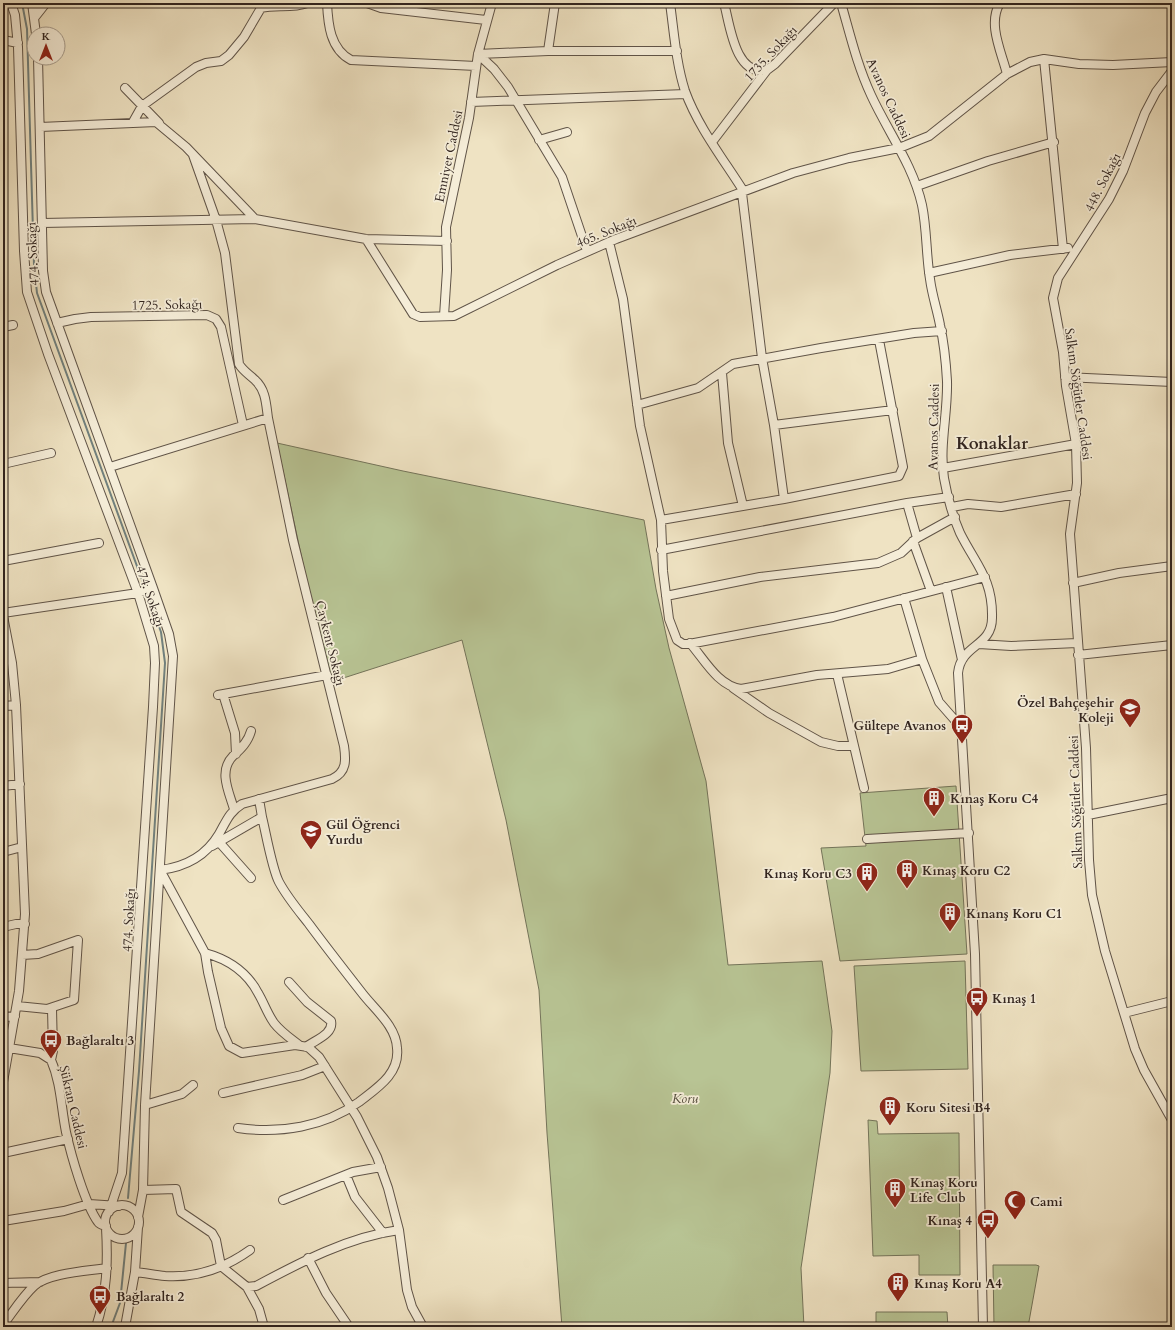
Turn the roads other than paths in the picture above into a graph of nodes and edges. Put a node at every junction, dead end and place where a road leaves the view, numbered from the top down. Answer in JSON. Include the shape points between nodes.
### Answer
{"nodes":[{"id":1,"x":11,"y":3,"type":"edge"},
{"id":2,"x":32,"y":3,"type":"edge"},
{"id":3,"x":46,"y":3,"type":"edge"},
{"id":4,"x":307,"y":3,"type":"edge"},
{"id":5,"x":327,"y":3,"type":"edge"},
{"id":6,"x":367,"y":3,"type":"edge"},
{"id":7,"x":492,"y":3,"type":"edge"},
{"id":8,"x":538,"y":3,"type":"edge"},
{"id":9,"x":555,"y":3,"type":"edge"},
{"id":10,"x":608,"y":3,"type":"edge"},
{"id":11,"x":670,"y":3,"type":"edge"},
{"id":12,"x":724,"y":3,"type":"edge"},
{"id":13,"x":834,"y":3,"type":"edge"},
{"id":14,"x":841,"y":3,"type":"edge"},
{"id":15,"x":1000,"y":3,"type":"edge"},
{"id":16,"x":35,"y":16,"type":"junction"},
{"id":17,"x":486,"y":20,"type":"junction"},
{"id":18,"x":36,"y":26,"type":"edge"},
{"id":19,"x":3,"y":40,"type":"edge"},
{"id":20,"x":18,"y":43,"type":"junction"},
{"id":21,"x":548,"y":51,"type":"junction"},
{"id":22,"x":677,"y":52,"type":"junction"},
{"id":23,"x":478,"y":54,"type":"junction"},
{"id":24,"x":1044,"y":59,"type":"junction"},
{"id":25,"x":1172,"y":62,"type":"edge"},
{"id":26,"x":38,"y":66,"type":"edge"},
{"id":27,"x":476,"y":66,"type":"junction"},
{"id":28,"x":767,"y":70,"type":"junction"},
{"id":29,"x":1172,"y":71,"type":"edge"},
{"id":30,"x":1007,"y":74,"type":"junction"},
{"id":31,"x":125,"y":88,"type":"dead end"},
{"id":32,"x":686,"y":94,"type":"junction"},
{"id":33,"x":516,"y":101,"type":"junction"},
{"id":34,"x":471,"y":102,"type":"junction"},
{"id":35,"x":142,"y":106,"type":"junction"},
{"id":36,"x":133,"y":122,"type":"junction"},
{"id":37,"x":160,"y":124,"type":"junction"},
{"id":38,"x":40,"y":127,"type":"junction"},
{"id":39,"x":567,"y":132,"type":"dead end"},
{"id":40,"x":539,"y":140,"type":"junction"},
{"id":41,"x":712,"y":142,"type":"junction"},
{"id":42,"x":1054,"y":142,"type":"junction"},
{"id":43,"x":899,"y":148,"type":"junction"},
{"id":44,"x":193,"y":155,"type":"junction"},
{"id":45,"x":917,"y":186,"type":"junction"},
{"id":46,"x":743,"y":192,"type":"junction"},
{"id":47,"x":255,"y":219,"type":"junction"},
{"id":48,"x":216,"y":220,"type":"junction"},
{"id":49,"x":42,"y":223,"type":"junction"},
{"id":50,"x":366,"y":239,"type":"junction"},
{"id":51,"x":447,"y":241,"type":"junction"},
{"id":52,"x":609,"y":242,"type":"junction"},
{"id":53,"x":1077,"y":248,"type":"junction"},
{"id":54,"x":1063,"y":249,"type":"junction"},
{"id":55,"x":587,"y":251,"type":"junction"},
{"id":56,"x":929,"y":273,"type":"junction"},
{"id":57,"x":1053,"y":304,"type":"joint"},
{"id":58,"x":444,"y":316,"type":"junction"},
{"id":59,"x":57,"y":323,"type":"junction"},
{"id":60,"x":13,"y":325,"type":"dead end"},
{"id":61,"x":3,"y":327,"type":"edge"},
{"id":62,"x":942,"y":331,"type":"junction"},
{"id":63,"x":879,"y":340,"type":"junction"},
{"id":64,"x":762,"y":358,"type":"junction"},
{"id":65,"x":722,"y":373,"type":"junction"},
{"id":66,"x":1065,"y":377,"type":"junction"},
{"id":67,"x":1172,"y":382,"type":"edge"},
{"id":68,"x":637,"y":405,"type":"junction"},
{"id":69,"x":893,"y":410,"type":"junction"},
{"id":70,"x":268,"y":418,"type":"junction"},
{"id":71,"x":243,"y":425,"type":"junction"},
{"id":72,"x":774,"y":425,"type":"junction"},
{"id":73,"x":1076,"y":444,"type":"junction"},
{"id":74,"x":50,"y":453,"type":"dead end"},
{"id":75,"x":3,"y":464,"type":"edge"},
{"id":76,"x":110,"y":467,"type":"junction"},
{"id":77,"x":943,"y":468,"type":"junction"},
{"id":78,"x":1076,"y":494,"type":"junction"},
{"id":79,"x":949,"y":498,"type":"junction"},
{"id":80,"x":784,"y":499,"type":"junction"},
{"id":81,"x":907,"y":503,"type":"junction"},
{"id":82,"x":743,"y":506,"type":"junction"},
{"id":83,"x":952,"y":507,"type":"junction"},
{"id":84,"x":955,"y":517,"type":"junction"},
{"id":85,"x":661,"y":520,"type":"junction"},
{"id":86,"x":915,"y":540,"type":"junction"},
{"id":87,"x":99,"y":543,"type":"dead end"},
{"id":88,"x":661,"y":550,"type":"junction"},
{"id":89,"x":3,"y":561,"type":"edge"},
{"id":90,"x":1172,"y":566,"type":"edge"},
{"id":91,"x":986,"y":578,"type":"junction"},
{"id":92,"x":1073,"y":583,"type":"junction"},
{"id":93,"x":946,"y":587,"type":"junction"},
{"id":94,"x":152,"y":588,"type":"junction"},
{"id":95,"x":931,"y":591,"type":"junction"},
{"id":96,"x":140,"y":592,"type":"junction"},
{"id":97,"x":666,"y":596,"type":"junction"},
{"id":98,"x":904,"y":598,"type":"junction"},
{"id":99,"x":3,"y":613,"type":"edge"},
{"id":100,"x":3,"y":616,"type":"edge"},
{"id":101,"x":690,"y":643,"type":"junction"},
{"id":102,"x":1077,"y":643,"type":"junction"},
{"id":103,"x":979,"y":644,"type":"junction"},
{"id":104,"x":1172,"y":645,"type":"edge"},
{"id":105,"x":1078,"y":655,"type":"junction"},
{"id":106,"x":922,"y":658,"type":"junction"},
{"id":107,"x":962,"y":660,"type":"junction"},
{"id":108,"x":12,"y":662,"type":"junction"},
{"id":109,"x":3,"y":665,"type":"edge"},
{"id":110,"x":837,"y":674,"type":"junction"},
{"id":111,"x":327,"y":675,"type":"junction"},
{"id":112,"x":733,"y":687,"type":"junction"},
{"id":113,"x":16,"y":705,"type":"junction"},
{"id":114,"x":3,"y":706,"type":"edge"},
{"id":115,"x":960,"y":726,"type":"junction"},
{"id":116,"x":251,"y":731,"type":"dead end"},
{"id":117,"x":854,"y":746,"type":"junction"},
{"id":118,"x":236,"y":754,"type":"junction"},
{"id":119,"x":20,"y":784,"type":"junction"},
{"id":120,"x":3,"y":786,"type":"edge"},
{"id":121,"x":864,"y":788,"type":"dead end"},
{"id":122,"x":1172,"y":798,"type":"edge"},
{"id":123,"x":259,"y":799,"type":"junction"},
{"id":124,"x":234,"y":809,"type":"junction"},
{"id":125,"x":1088,"y":815,"type":"junction"},
{"id":126,"x":262,"y":817,"type":"junction"},
{"id":127,"x":969,"y":833,"type":"junction"},
{"id":128,"x":867,"y":839,"type":"dead end"},
{"id":129,"x":219,"y":842,"type":"junction"},
{"id":130,"x":22,"y":847,"type":"junction"},
{"id":131,"x":210,"y":848,"type":"junction"},
{"id":132,"x":3,"y":852,"type":"edge"},
{"id":133,"x":160,"y":870,"type":"junction"},
{"id":134,"x":251,"y":878,"type":"dead end"},
{"id":135,"x":25,"y":924,"type":"junction"},
{"id":136,"x":3,"y":927,"type":"edge"},
{"id":137,"x":205,"y":954,"type":"junction"},
{"id":138,"x":22,"y":955,"type":"junction"},
{"id":139,"x":289,"y":982,"type":"dead end"},
{"id":140,"x":1172,"y":1001,"type":"edge"},
{"id":141,"x":17,"y":1006,"type":"junction"},
{"id":142,"x":52,"y":1009,"type":"junction"},
{"id":143,"x":1124,"y":1013,"type":"junction"},
{"id":144,"x":15,"y":1016,"type":"junction"},
{"id":145,"x":3,"y":1018,"type":"edge"},
{"id":146,"x":303,"y":1046,"type":"junction"},
{"id":147,"x":9,"y":1048,"type":"junction"},
{"id":148,"x":51,"y":1060,"type":"junction"},
{"id":149,"x":325,"y":1066,"type":"junction"},
{"id":150,"x":3,"y":1082,"type":"edge"},
{"id":151,"x":193,"y":1084,"type":"dead end"},
{"id":152,"x":223,"y":1093,"type":"dead end"},
{"id":153,"x":145,"y":1105,"type":"junction"},
{"id":154,"x":351,"y":1108,"type":"junction"},
{"id":155,"x":1172,"y":1120,"type":"edge"},
{"id":156,"x":238,"y":1128,"type":"dead end"},
{"id":157,"x":68,"y":1139,"type":"junction"},
{"id":158,"x":3,"y":1153,"type":"edge"},
{"id":159,"x":381,"y":1167,"type":"junction"},
{"id":160,"x":346,"y":1175,"type":"junction"},
{"id":161,"x":143,"y":1190,"type":"junction"},
{"id":162,"x":283,"y":1200,"type":"dead end"},
{"id":163,"x":89,"y":1204,"type":"junction"},
{"id":164,"x":113,"y":1208,"type":"junction"},
{"id":165,"x":3,"y":1221,"type":"edge"},
{"id":166,"x":138,"y":1221,"type":"junction"},
{"id":167,"x":106,"y":1227,"type":"junction"},
{"id":168,"x":399,"y":1230,"type":"junction"},
{"id":169,"x":383,"y":1233,"type":"junction"},
{"id":170,"x":250,"y":1250,"type":"dead end"},
{"id":171,"x":308,"y":1258,"type":"junction"},
{"id":172,"x":221,"y":1266,"type":"junction"},
{"id":173,"x":107,"y":1268,"type":"junction"},
{"id":174,"x":135,"y":1272,"type":"junction"},
{"id":175,"x":40,"y":1282,"type":"junction"},
{"id":176,"x":3,"y":1283,"type":"edge"},
{"id":177,"x":247,"y":1287,"type":"junction"},
{"id":178,"x":3,"y":1325,"type":"edge"},
{"id":179,"x":419,"y":1325,"type":"edge"},
{"id":180,"x":346,"y":1326,"type":"edge"},
{"id":181,"x":96,"y":1327,"type":"edge"},
{"id":182,"x":125,"y":1327,"type":"edge"},
{"id":183,"x":264,"y":1327,"type":"edge"},
{"id":184,"x":983,"y":1327,"type":"edge"}],
"edges":[{"from":1,"to":20,"type":"street","name":"474. Sokağı"},
{"from":2,"to":16,"type":"street"},
{"from":3,"to":16,"type":"street"},
{"from":4,"to":35,"type":"street","via":[[295,7],[261,8],[244,37],[229,55],[221,61],[196,67]]},
{"from":5,"to":27,"type":"street","via":[[328,28],[340,52],[351,60]]},
{"from":6,"to":17,"type":"street","via":[[381,8]]},
{"from":7,"to":17,"type":"street","name":"Emniyet Caddesi"},
{"from":8,"to":9,"type":"street"},
{"from":9,"to":10,"type":"street"},
{"from":9,"to":21,"type":"street"},
{"from":11,"to":22,"type":"street"},
{"from":12,"to":28,"type":"street","via":[[740,59],[750,68]]},
{"from":13,"to":28,"type":"street","name":"1735. Sokağı","via":[[776,64]]},
{"from":14,"to":43,"type":"street","name":"Avanos Caddesi","via":[[865,80]]},
{"from":15,"to":30,"type":"street","via":[[994,23]]},
{"from":16,"to":18,"type":"street"},
{"from":17,"to":23,"type":"street","name":"Emniyet Caddesi"},
{"from":19,"to":20,"type":"street"},
{"from":20,"to":96,"type":"street","name":"474. Sokağı","via":[[27,292],[48,354]]},
{"from":21,"to":22,"type":"street"},
{"from":21,"to":23,"type":"street"},
{"from":22,"to":32,"type":"street"},
{"from":23,"to":27,"type":"street","name":"Emniyet Caddesi"},
{"from":23,"to":33,"type":"street","via":[[501,78]]},
{"from":24,"to":25,"type":"street","via":[[1114,65]]},
{"from":24,"to":30,"type":"street","name":"465. Sokağı","via":[[1022,65]]},
{"from":24,"to":42,"type":"street"},
{"from":26,"to":38,"type":"street","name":"474. Sokağı"},
{"from":27,"to":34,"type":"street","name":"Emniyet Caddesi"},
{"from":28,"to":41,"type":"street","name":"1735. Sokağı"},
{"from":29,"to":53,"type":"street","name":"448. Sokağı","via":[[1156,92],[1145,113],[1123,171],[1109,199]]},
{"from":30,"to":43,"type":"street","name":"465. Sokağı","via":[[929,136]]},
{"from":31,"to":35,"type":"street"},
{"from":32,"to":33,"type":"street"},
{"from":32,"to":41,"type":"street"},
{"from":33,"to":34,"type":"street"},
{"from":33,"to":40,"type":"street"},
{"from":34,"to":51,"type":"street","name":"Emniyet Caddesi","via":[[451,197],[446,228]]},
{"from":35,"to":36,"type":"street"},
{"from":35,"to":37,"type":"street"},
{"from":36,"to":37,"type":"street"},
{"from":36,"to":38,"type":"street"},
{"from":37,"to":44,"type":"street"},
{"from":38,"to":49,"type":"street","name":"474. Sokağı"},
{"from":39,"to":40,"type":"street"},
{"from":40,"to":55,"type":"street","via":[[562,177]]},
{"from":41,"to":46,"type":"street"},
{"from":42,"to":45,"type":"street","via":[[988,161]]},
{"from":42,"to":54,"type":"street"},
{"from":43,"to":45,"type":"street","name":"Avanos Caddesi"},
{"from":43,"to":46,"type":"street","name":"465. Sokağı","via":[[808,168]]},
{"from":44,"to":47,"type":"street"},
{"from":44,"to":48,"type":"street","name":"Çaykent Sokağı"},
{"from":45,"to":56,"type":"street","name":"Avanos Caddesi","via":[[924,217]]},
{"from":46,"to":52,"type":"street","name":"465. Sokağı"},
{"from":46,"to":64,"type":"street"},
{"from":47,"to":48,"type":"street"},
{"from":47,"to":50,"type":"street"},
{"from":48,"to":49,"type":"street"},
{"from":48,"to":70,"type":"street","name":"Çaykent Sokağı","via":[[229,272],[239,364],[259,384],[264,393]]},
{"from":49,"to":59,"type":"street","name":"474. Sokağı","via":[[45,282]]},
{"from":50,"to":51,"type":"street"},
{"from":50,"to":58,"type":"street","name":"465. Sokağı","via":[[413,314],[420,317]]},
{"from":51,"to":58,"type":"street","name":"Emniyet Caddesi"},
{"from":52,"to":55,"type":"street","name":"465. Sokağı"},
{"from":52,"to":68,"type":"street","via":[[623,299]]},
{"from":53,"to":54,"type":"street"},
{"from":53,"to":57,"type":"street","name":"448. Sokağı","via":[[1056,283]]},
{"from":54,"to":56,"type":"street","via":[[990,258]]},
{"from":55,"to":58,"type":"street","name":"465. Sokağı","via":[[454,316]]},
{"from":56,"to":62,"type":"street","name":"Avanos Caddesi"},
{"from":57,"to":66,"type":"street","name":"Salkım Söğütler Caddesi","via":[[1063,352]]},
{"from":59,"to":71,"type":"street","name":"1725. Sokağı","via":[[87,317],[214,317],[220,327]]},
{"from":59,"to":76,"type":"street","name":"474. Sokağı"},
{"from":60,"to":61,"type":"street"},
{"from":62,"to":63,"type":"street"},
{"from":62,"to":77,"type":"street","name":"Avanos Caddesi","via":[[947,383]]},
{"from":63,"to":64,"type":"street"},
{"from":63,"to":69,"type":"street"},
{"from":64,"to":65,"type":"street","via":[[733,364]]},
{"from":64,"to":72,"type":"street"},
{"from":65,"to":68,"type":"street","via":[[698,388]]},
{"from":65,"to":82,"type":"street","via":[[728,443]]},
{"from":66,"to":67,"type":"street"},
{"from":66,"to":73,"type":"street","name":"Salkım Söğütler Caddesi"},
{"from":68,"to":85,"type":"street"},
{"from":69,"to":72,"type":"street"},
{"from":69,"to":80,"type":"street","via":[[903,467],[899,476]]},
{"from":70,"to":71,"type":"street"},
{"from":70,"to":111,"type":"street","name":"Çaykent Sokağı","via":[[293,540]]},
{"from":71,"to":76,"type":"street"},
{"from":72,"to":80,"type":"street"},
{"from":73,"to":77,"type":"street"},
{"from":73,"to":78,"type":"street","name":"Salkım Söğütler Caddesi"},
{"from":74,"to":75,"type":"street"},
{"from":76,"to":94,"type":"street","name":"474. Sokağı"},
{"from":77,"to":79,"type":"street","name":"Avanos Caddesi"},
{"from":78,"to":83,"type":"street","via":[[1001,507],[968,504]]},
{"from":78,"to":92,"type":"street","name":"Salkım Söğütler Caddesi","via":[[1070,534]]},
{"from":79,"to":81,"type":"street"},
{"from":79,"to":83,"type":"street","name":"Avanos Caddesi"},
{"from":80,"to":82,"type":"street"},
{"from":81,"to":86,"type":"street"},
{"from":81,"to":88,"type":"street"},
{"from":82,"to":85,"type":"street"},
{"from":83,"to":84,"type":"street","name":"Avanos Caddesi"},
{"from":84,"to":86,"type":"street"},
{"from":84,"to":91,"type":"street","name":"Avanos Caddesi","via":[[959,530]]},
{"from":85,"to":88,"type":"street"},
{"from":86,"to":95,"type":"street"},
{"from":86,"to":97,"type":"street","via":[[901,553],[878,563],[760,577]]},
{"from":87,"to":89,"type":"street"},
{"from":88,"to":97,"type":"street"},
{"from":90,"to":92,"type":"street","via":[[1119,573]]},
{"from":91,"to":93,"type":"street"},
{"from":91,"to":103,"type":"street","name":"Avanos Caddesi","via":[[992,617],[988,632]]},
{"from":92,"to":102,"type":"street","name":"Salkım Söğütler Caddesi"},
{"from":93,"to":95,"type":"street"},
{"from":93,"to":107,"type":"street"},
{"from":94,"to":96,"type":"street"},
{"from":94,"to":133,"type":"street","name":"474. Sokağı","via":[[169,634],[173,656]]},
{"from":95,"to":98,"type":"street"},
{"from":96,"to":99,"type":"street"},
{"from":96,"to":164,"type":"street","name":"474. Sokağı","via":[[154,646],[155,663],[122,1173]]},
{"from":97,"to":101,"type":"street","via":[[675,638],[681,643]]},
{"from":98,"to":101,"type":"street","via":[[833,617]]},
{"from":98,"to":106,"type":"street"},
{"from":100,"to":108,"type":"street"},
{"from":101,"to":112,"type":"street","via":[[716,674]]},
{"from":102,"to":103,"type":"street","via":[[1011,646]]},
{"from":102,"to":105,"type":"street","name":"Salkım Söğütler Caddesi"},
{"from":103,"to":107,"type":"street","name":"Avanos Caddesi","via":[[970,649]]},
{"from":104,"to":105,"type":"street"},
{"from":105,"to":125,"type":"street","name":"Salkım Söğütler Caddesi","via":[[1086,748]]},
{"from":106,"to":110,"type":"street","via":[[888,669]]},
{"from":106,"to":115,"type":"street","via":[[939,702]]},
{"from":107,"to":115,"type":"street","via":[[958,673]]},
{"from":108,"to":109,"type":"street"},
{"from":108,"to":113,"type":"street"},
{"from":110,"to":112,"type":"street","via":[[817,675],[745,689]]},
{"from":110,"to":117,"type":"street"},
{"from":111,"to":118,"type":"street","via":[[220,695],[235,733]]},
{"from":111,"to":123,"type":"street","name":"Çaykent Sokağı","via":[[344,746],[344,769],[332,779]]},
{"from":112,"to":117,"type":"street","via":[[769,713],[821,742]]},
{"from":113,"to":114,"type":"street"},
{"from":113,"to":119,"type":"street"},
{"from":115,"to":127,"type":"street"},
{"from":116,"to":118,"type":"street","via":[[246,743]]},
{"from":117,"to":121,"type":"street"},
{"from":118,"to":124,"type":"street","via":[[227,764],[225,777]]},
{"from":119,"to":120,"type":"street"},
{"from":119,"to":130,"type":"street"},
{"from":122,"to":125,"type":"street"},
{"from":123,"to":124,"type":"street","name":"Çaykent Sokağı"},
{"from":123,"to":126,"type":"street"},
{"from":124,"to":131,"type":"street"},
{"from":125,"to":143,"type":"street","name":"Salkım Söğütler Caddesi","via":[[1092,895],[1105,951]]},
{"from":126,"to":129,"type":"street"},
{"from":126,"to":154,"type":"street","via":[[278,880],[339,964],[392,1029],[396,1038],[397,1056],[392,1071],[382,1085]]},
{"from":127,"to":128,"type":"street"},
{"from":127,"to":184,"type":"street","via":[[976,954]]},
{"from":129,"to":131,"type":"street"},
{"from":129,"to":134,"type":"street"},
{"from":130,"to":132,"type":"street"},
{"from":130,"to":135,"type":"street"},
{"from":131,"to":133,"type":"street","via":[[185,864]]},
{"from":133,"to":137,"type":"street"},
{"from":133,"to":153,"type":"street","name":"474. Sokağı"},
{"from":135,"to":136,"type":"street"},
{"from":135,"to":138,"type":"street"},
{"from":137,"to":146,"type":"street","via":[[222,959],[243,973],[258,991],[274,1022],[286,1035]]},
{"from":137,"to":146,"type":"street","via":[[221,1028],[229,1046],[242,1053]]},
{"from":138,"to":141,"type":"street"},
{"from":138,"to":142,"type":"street","via":[[38,954],[78,940],[74,1000]]},
{"from":139,"to":146,"type":"street","via":[[307,1002],[332,1021],[330,1031]]},
{"from":140,"to":143,"type":"street"},
{"from":141,"to":142,"type":"street"},
{"from":141,"to":144,"type":"street"},
{"from":142,"to":148,"type":"street"},
{"from":143,"to":155,"type":"street","name":"Salkım Söğütler Caddesi","via":[[1139,1060]]},
{"from":144,"to":145,"type":"street"},
{"from":144,"to":147,"type":"street"},
{"from":146,"to":149,"type":"street","via":[[316,1053]]},
{"from":147,"to":148,"type":"street","name":"Şükran Caddesi","via":[[40,1053]]},
{"from":147,"to":150,"type":"street"},
{"from":148,"to":157,"type":"street","name":"Şükran Caddesi","via":[[60,1089]]},
{"from":149,"to":152,"type":"street","via":[[302,1075]]},
{"from":149,"to":154,"type":"street"},
{"from":151,"to":153,"type":"street","via":[[182,1094]]},
{"from":153,"to":161,"type":"street","name":"474. Sokağı"},
{"from":154,"to":156,"type":"street","via":[[320,1122],[298,1127],[274,1130]]},
{"from":154,"to":159,"type":"street"},
{"from":157,"to":158,"type":"street"},
{"from":157,"to":163,"type":"street","name":"Şükran Caddesi"},
{"from":159,"to":160,"type":"street"},
{"from":159,"to":168,"type":"street"},
{"from":160,"to":162,"type":"street"},
{"from":160,"to":169,"type":"street","via":[[355,1197]]},
{"from":161,"to":166,"type":"street","name":"474. Sokağı"},
{"from":161,"to":172,"type":"street","via":[[176,1189],[181,1212],[204,1226],[214,1236]]},
{"from":163,"to":164,"type":"street"},
{"from":163,"to":165,"type":"street","via":[[64,1211]]},
{"from":163,"to":167,"type":"street","name":"Şükran Caddesi","via":[[98,1222]]},
{"from":164,"to":166,"type":"street","via":[[130,1208]]},
{"from":164,"to":167,"type":"street","via":[[106,1220]]},
{"from":166,"to":167,"type":"street","via":[[133,1235],[122,1239],[111,1234]]},
{"from":166,"to":174,"type":"street","name":"474. Sokağı"},
{"from":167,"to":173,"type":"street"},
{"from":168,"to":169,"type":"street"},
{"from":168,"to":179,"type":"street","via":[[407,1290]]},
{"from":169,"to":171,"type":"street"},
{"from":170,"to":172,"type":"street"},
{"from":171,"to":177,"type":"street","via":[[256,1286]]},
{"from":171,"to":180,"type":"street"},
{"from":172,"to":174,"type":"street","via":[[198,1274],[177,1276]]},
{"from":172,"to":177,"type":"street"},
{"from":173,"to":175,"type":"street"},
{"from":173,"to":181,"type":"street","via":[[103,1303]]},
{"from":174,"to":182,"type":"street","name":"474. Sokağı"},
{"from":175,"to":176,"type":"street"},
{"from":175,"to":178,"type":"street","via":[[30,1290]]},
{"from":177,"to":183,"type":"street","via":[[259,1309]]}]}
